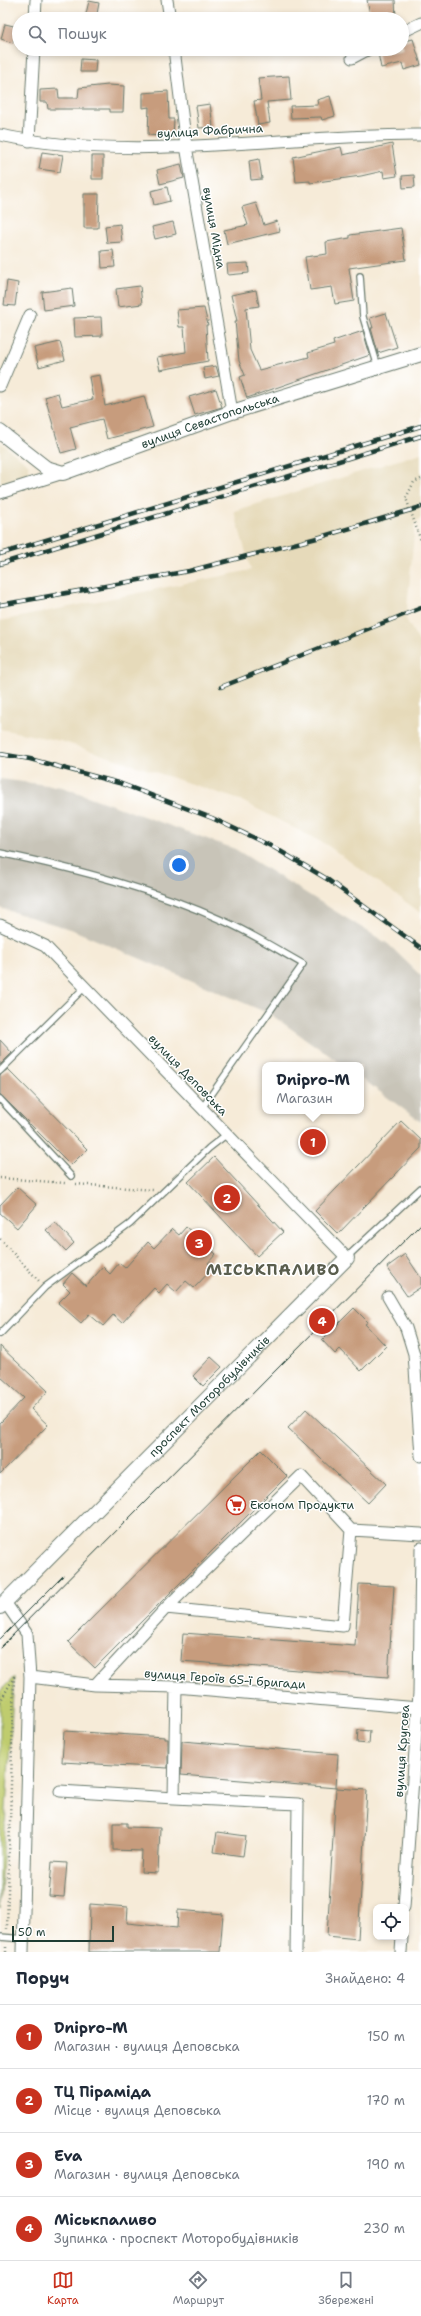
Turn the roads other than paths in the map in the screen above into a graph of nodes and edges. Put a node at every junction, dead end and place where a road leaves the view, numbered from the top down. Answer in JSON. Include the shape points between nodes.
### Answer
{"nodes":[{"id":1,"x":36,"y":0,"type":"edge"},
{"id":2,"x":167,"y":0,"type":"edge"},
{"id":3,"x":35,"y":12,"type":"edge"},
{"id":4,"x":169,"y":12,"type":"edge"},
{"id":5,"x":421,"y":23,"type":"edge"},
{"id":6,"x":409,"y":29,"type":"edge"},
{"id":7,"x":34,"y":56,"type":"edge"},
{"id":8,"x":175,"y":56,"type":"edge"},
{"id":9,"x":356,"y":56,"type":"edge"},
{"id":10,"x":352,"y":58,"type":"dead end"},
{"id":11,"x":0,"y":135,"type":"edge"},
{"id":12,"x":421,"y":135,"type":"edge"},
{"id":13,"x":29,"y":141,"type":"junction"},
{"id":14,"x":186,"y":146,"type":"junction"},
{"id":15,"x":360,"y":276,"type":"dead end"},
{"id":16,"x":30,"y":315,"type":"dead end"},
{"id":17,"x":421,"y":354,"type":"edge"},
{"id":18,"x":378,"y":368,"type":"junction"},
{"id":19,"x":0,"y":386,"type":"edge"},
{"id":20,"x":232,"y":412,"type":"junction"},
{"id":21,"x":0,"y":432,"type":"edge"},
{"id":22,"x":62,"y":473,"type":"junction"},
{"id":23,"x":0,"y":493,"type":"edge"},
{"id":24,"x":0,"y":853,"type":"edge"},
{"id":25,"x":0,"y":925,"type":"edge"},
{"id":26,"x":85,"y":987,"type":"junction"},
{"id":27,"x":0,"y":1070,"type":"edge"},
{"id":28,"x":0,"y":1099,"type":"edge"},
{"id":29,"x":202,"y":1108,"type":"junction"},
{"id":30,"x":228,"y":1134,"type":"junction"},
{"id":31,"x":71,"y":1176,"type":"dead end"},
{"id":32,"x":421,"y":1188,"type":"edge"},
{"id":33,"x":347,"y":1258,"type":"junction"},
{"id":34,"x":388,"y":1297,"type":"dead end"},
{"id":35,"x":0,"y":1334,"type":"edge"},
{"id":36,"x":421,"y":1456,"type":"edge"},
{"id":37,"x":351,"y":1530,"type":"junction"},
{"id":38,"x":421,"y":1534,"type":"edge"},
{"id":39,"x":421,"y":1548,"type":"edge"},
{"id":40,"x":2,"y":1604,"type":"edge"},
{"id":41,"x":166,"y":1608,"type":"junction"},
{"id":42,"x":30,"y":1677,"type":"junction"},
{"id":43,"x":95,"y":1685,"type":"junction"},
{"id":44,"x":176,"y":1687,"type":"junction"},
{"id":45,"x":418,"y":1708,"type":"junction"},
{"id":46,"x":419,"y":1720,"type":"edge"},
{"id":47,"x":60,"y":1791,"type":"dead end"},
{"id":48,"x":174,"y":1798,"type":"junction"},
{"id":49,"x":404,"y":1904,"type":"edge"},
{"id":50,"x":3,"y":1937,"type":"edge"},
{"id":51,"x":24,"y":1939,"type":"junction"},
{"id":52,"x":402,"y":1940,"type":"edge"},
{"id":53,"x":24,"y":1952,"type":"edge"},
{"id":54,"x":296,"y":1952,"type":"edge"},
{"id":55,"x":401,"y":1952,"type":"edge"}],
"edges":[{"from":1,"to":3,"type":"street"},
{"from":2,"to":4,"type":"street"},
{"from":5,"to":6,"type":"street"},
{"from":7,"to":13,"type":"street"},
{"from":8,"to":14,"type":"street","name":"вулиця Мідна"},
{"from":9,"to":10,"type":"street"},
{"from":11,"to":13,"type":"street","name":"вулиця Фабрична"},
{"from":12,"to":14,"type":"street","name":"вулиця Фабрична","via":[[374,134]]},
{"from":13,"to":14,"type":"street","name":"вулиця Фабрична","via":[[94,146]]},
{"from":14,"to":20,"type":"street","name":"вулиця Мідна"},
{"from":15,"to":18,"type":"lane","via":[[363,317]]},
{"from":16,"to":19,"type":"street"},
{"from":17,"to":18,"type":"street","name":"вулиця Севастопольська"},
{"from":18,"to":20,"type":"street","name":"вулиця Севастопольська"},
{"from":20,"to":22,"type":"street","name":"вулиця Севастопольська"},
{"from":21,"to":22,"type":"street","via":[[46,468]]},
{"from":22,"to":23,"type":"street","name":"вулиця Севастопольська"},
{"from":24,"to":29,"type":"lane","via":[[148,890],[227,922],[303,964]]},
{"from":25,"to":26,"type":"street","name":"вулиця Деповська","via":[[45,946]]},
{"from":26,"to":27,"type":"lane"},
{"from":26,"to":29,"type":"street","name":"вулиця Деповська"},
{"from":28,"to":31,"type":"lane"},
{"from":29,"to":30,"type":"street","name":"вулиця Деповська"},
{"from":30,"to":33,"type":"street","name":"вулиця Деповська"},
{"from":30,"to":35,"type":"lane","via":[[209,1148],[130,1224],[45,1287]]},
{"from":32,"to":33,"type":"lane","name":"проспект Моторобудівників"},
{"from":33,"to":40,"type":"street","name":"проспект Моторобудівників"},
{"from":34,"to":36,"type":"street","via":[[406,1328],[414,1354]]},
{"from":37,"to":38,"type":"street"},
{"from":37,"to":41,"type":"street","via":[[301,1476]]},
{"from":37,"to":41,"type":"street","via":[[343,1626]]},
{"from":39,"to":45,"type":"street","name":"вулиця Кругова"},
{"from":40,"to":42,"type":"street","via":[[27,1634]]},
{"from":41,"to":43,"type":"street"},
{"from":42,"to":43,"type":"street","name":"вулиця Героїв 65-ї бригади"},
{"from":42,"to":51,"type":"street"},
{"from":43,"to":44,"type":"street","name":"вулиця Героїв 65-ї бригади"},
{"from":44,"to":45,"type":"street","name":"вулиця Героїв 65-ї бригади"},
{"from":44,"to":48,"type":"street"},
{"from":45,"to":46,"type":"street","name":"вулиця Кругова"},
{"from":46,"to":49,"type":"street","name":"вулиця Кругова"},
{"from":47,"to":48,"type":"street"},
{"from":48,"to":54,"type":"street","via":[[298,1804]]},
{"from":50,"to":51,"type":"lane"},
{"from":51,"to":53,"type":"street"},
{"from":52,"to":55,"type":"street"}]}
